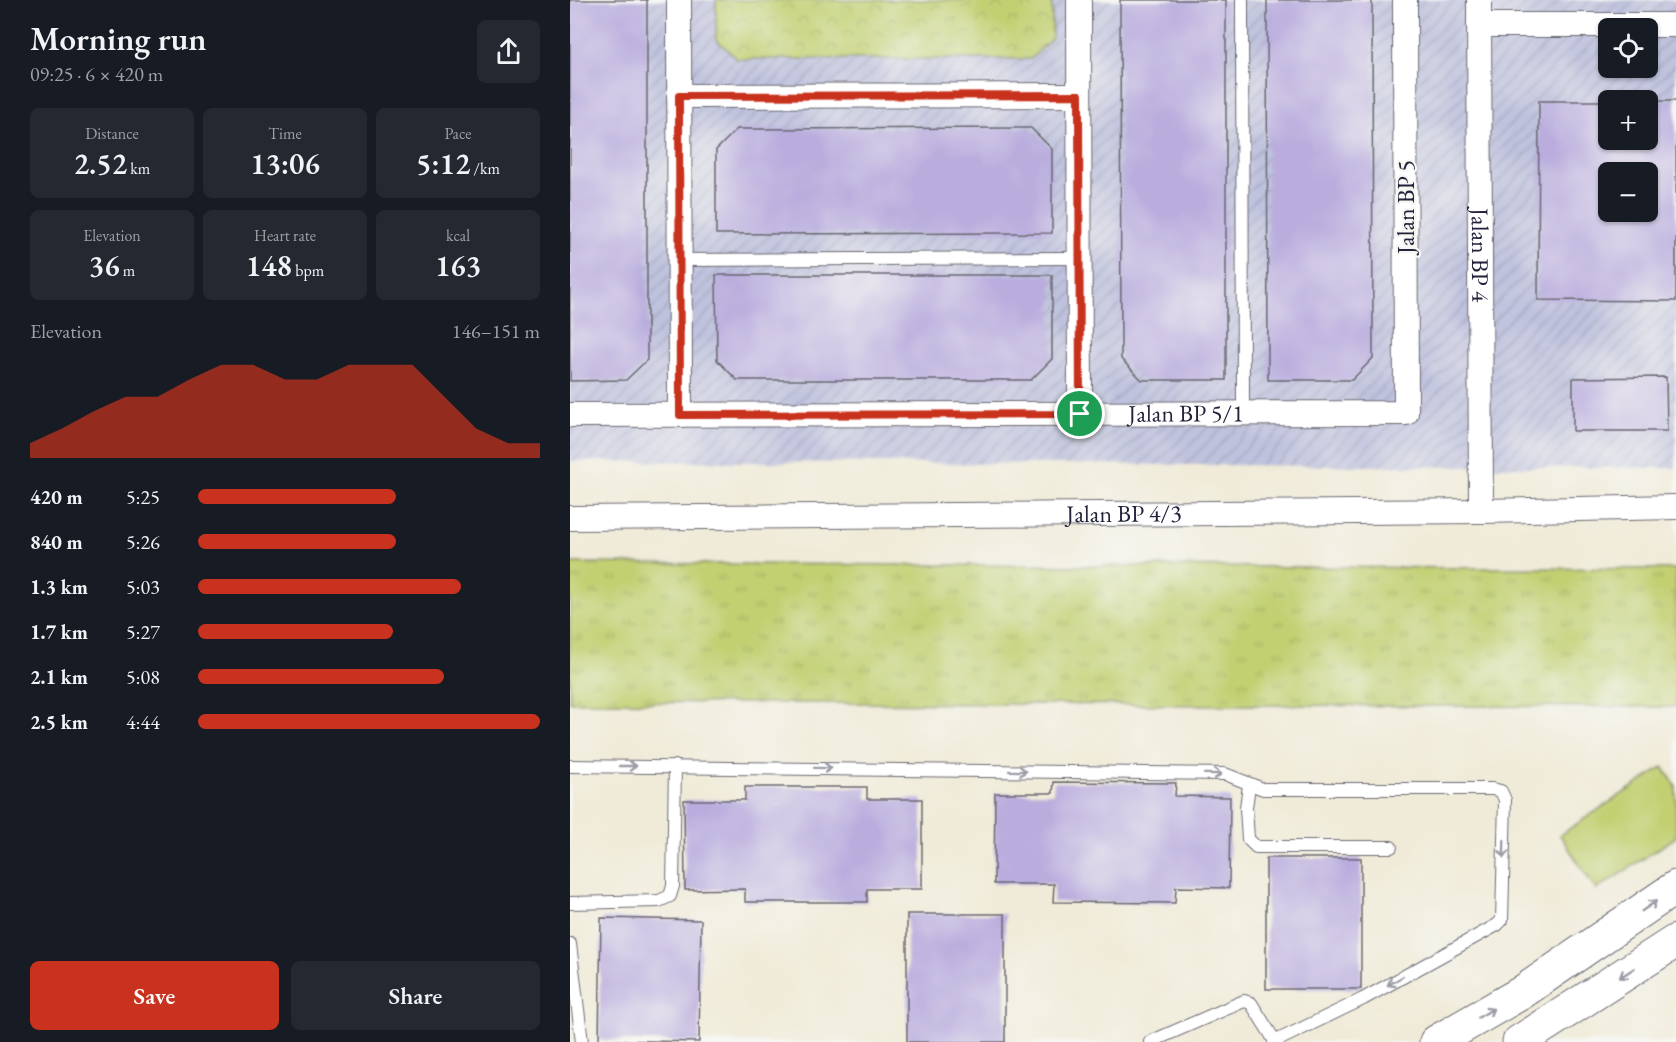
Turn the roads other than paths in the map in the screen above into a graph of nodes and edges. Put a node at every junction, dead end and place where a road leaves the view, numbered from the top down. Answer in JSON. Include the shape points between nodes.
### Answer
{"nodes":[{"id":1,"x":679,"y":0,"type":"edge"},
{"id":2,"x":1078,"y":0,"type":"edge"},
{"id":3,"x":1242,"y":0,"type":"edge"},
{"id":4,"x":1405,"y":0,"type":"edge"},
{"id":5,"x":1479,"y":0,"type":"edge"},
{"id":6,"x":1479,"y":25,"type":"junction"},
{"id":7,"x":1676,"y":25,"type":"edge"},
{"id":8,"x":1079,"y":95,"type":"junction"},
{"id":9,"x":679,"y":96,"type":"junction"},
{"id":10,"x":1079,"y":258,"type":"junction"},
{"id":11,"x":680,"y":260,"type":"junction"},
{"id":12,"x":1406,"y":413,"type":"joint"},
{"id":13,"x":1080,"y":414,"type":"junction"},
{"id":14,"x":1244,"y":414,"type":"junction"},
{"id":15,"x":570,"y":415,"type":"edge"},
{"id":16,"x":680,"y":415,"type":"junction"},
{"id":17,"x":1676,"y":507,"type":"edge"},
{"id":18,"x":1481,"y":511,"type":"junction"},
{"id":19,"x":570,"y":518,"type":"edge"},
{"id":20,"x":570,"y":766,"type":"edge"},
{"id":21,"x":675,"y":766,"type":"junction"},
{"id":22,"x":1249,"y":785,"type":"junction"},
{"id":23,"x":1391,"y":847,"type":"dead end"},
{"id":24,"x":1676,"y":887,"type":"edge"},
{"id":25,"x":570,"y":903,"type":"edge"},
{"id":26,"x":1676,"y":941,"type":"edge"},
{"id":27,"x":570,"y":944,"type":"edge"},
{"id":28,"x":582,"y":1042,"type":"edge"},
{"id":29,"x":1150,"y":1042,"type":"edge"},
{"id":30,"x":1274,"y":1042,"type":"edge"},
{"id":31,"x":1436,"y":1042,"type":"edge"},
{"id":32,"x":1519,"y":1042,"type":"edge"}],
"edges":[{"from":1,"to":9,"type":"street"},
{"from":2,"to":8,"type":"street"},
{"from":3,"to":14,"type":"lane"},
{"from":4,"to":12,"type":"street","name":"Jalan BP 5"},
{"from":5,"to":6,"type":"street","name":"Jalan BP 4"},
{"from":6,"to":7,"type":"street"},
{"from":6,"to":18,"type":"street","name":"Jalan BP 4"},
{"from":8,"to":9,"type":"street"},
{"from":8,"to":10,"type":"street"},
{"from":9,"to":11,"type":"street"},
{"from":10,"to":11,"type":"lane"},
{"from":10,"to":13,"type":"street"},
{"from":11,"to":16,"type":"street"},
{"from":12,"to":14,"type":"street","name":"Jalan BP 5/1"},
{"from":13,"to":14,"type":"street","name":"Jalan BP 5/1"},
{"from":13,"to":16,"type":"street","name":"Jalan BP 5/1"},
{"from":15,"to":16,"type":"street","name":"Jalan BP 5/1"},
{"from":17,"to":18,"type":"street","name":"Jalan BP 4/3"},
{"from":18,"to":19,"type":"street","name":"Jalan BP 4/3"},
{"from":20,"to":21,"type":"lane","one_way":true},
{"from":21,"to":22,"type":"lane","one_way":true,"via":[[1225,774]]},
{"from":21,"to":25,"type":"lane","via":[[670,896],[658,902]]},
{"from":22,"to":23,"type":"lane","via":[[1248,839],[1256,848]]},
{"from":22,"to":30,"type":"lane","one_way":true,"via":[[1263,789],[1492,789],[1501,791],[1505,800],[1502,920],[1363,999]]},
{"from":31,"to":24,"type":"main road","one_way":true,"via":[[1521,993]]},
{"from":26,"to":32,"type":"main road","one_way":true},
{"from":27,"to":28,"type":"lane"},
{"from":29,"to":30,"type":"lane","via":[[1244,1001],[1251,1003]]}]}
